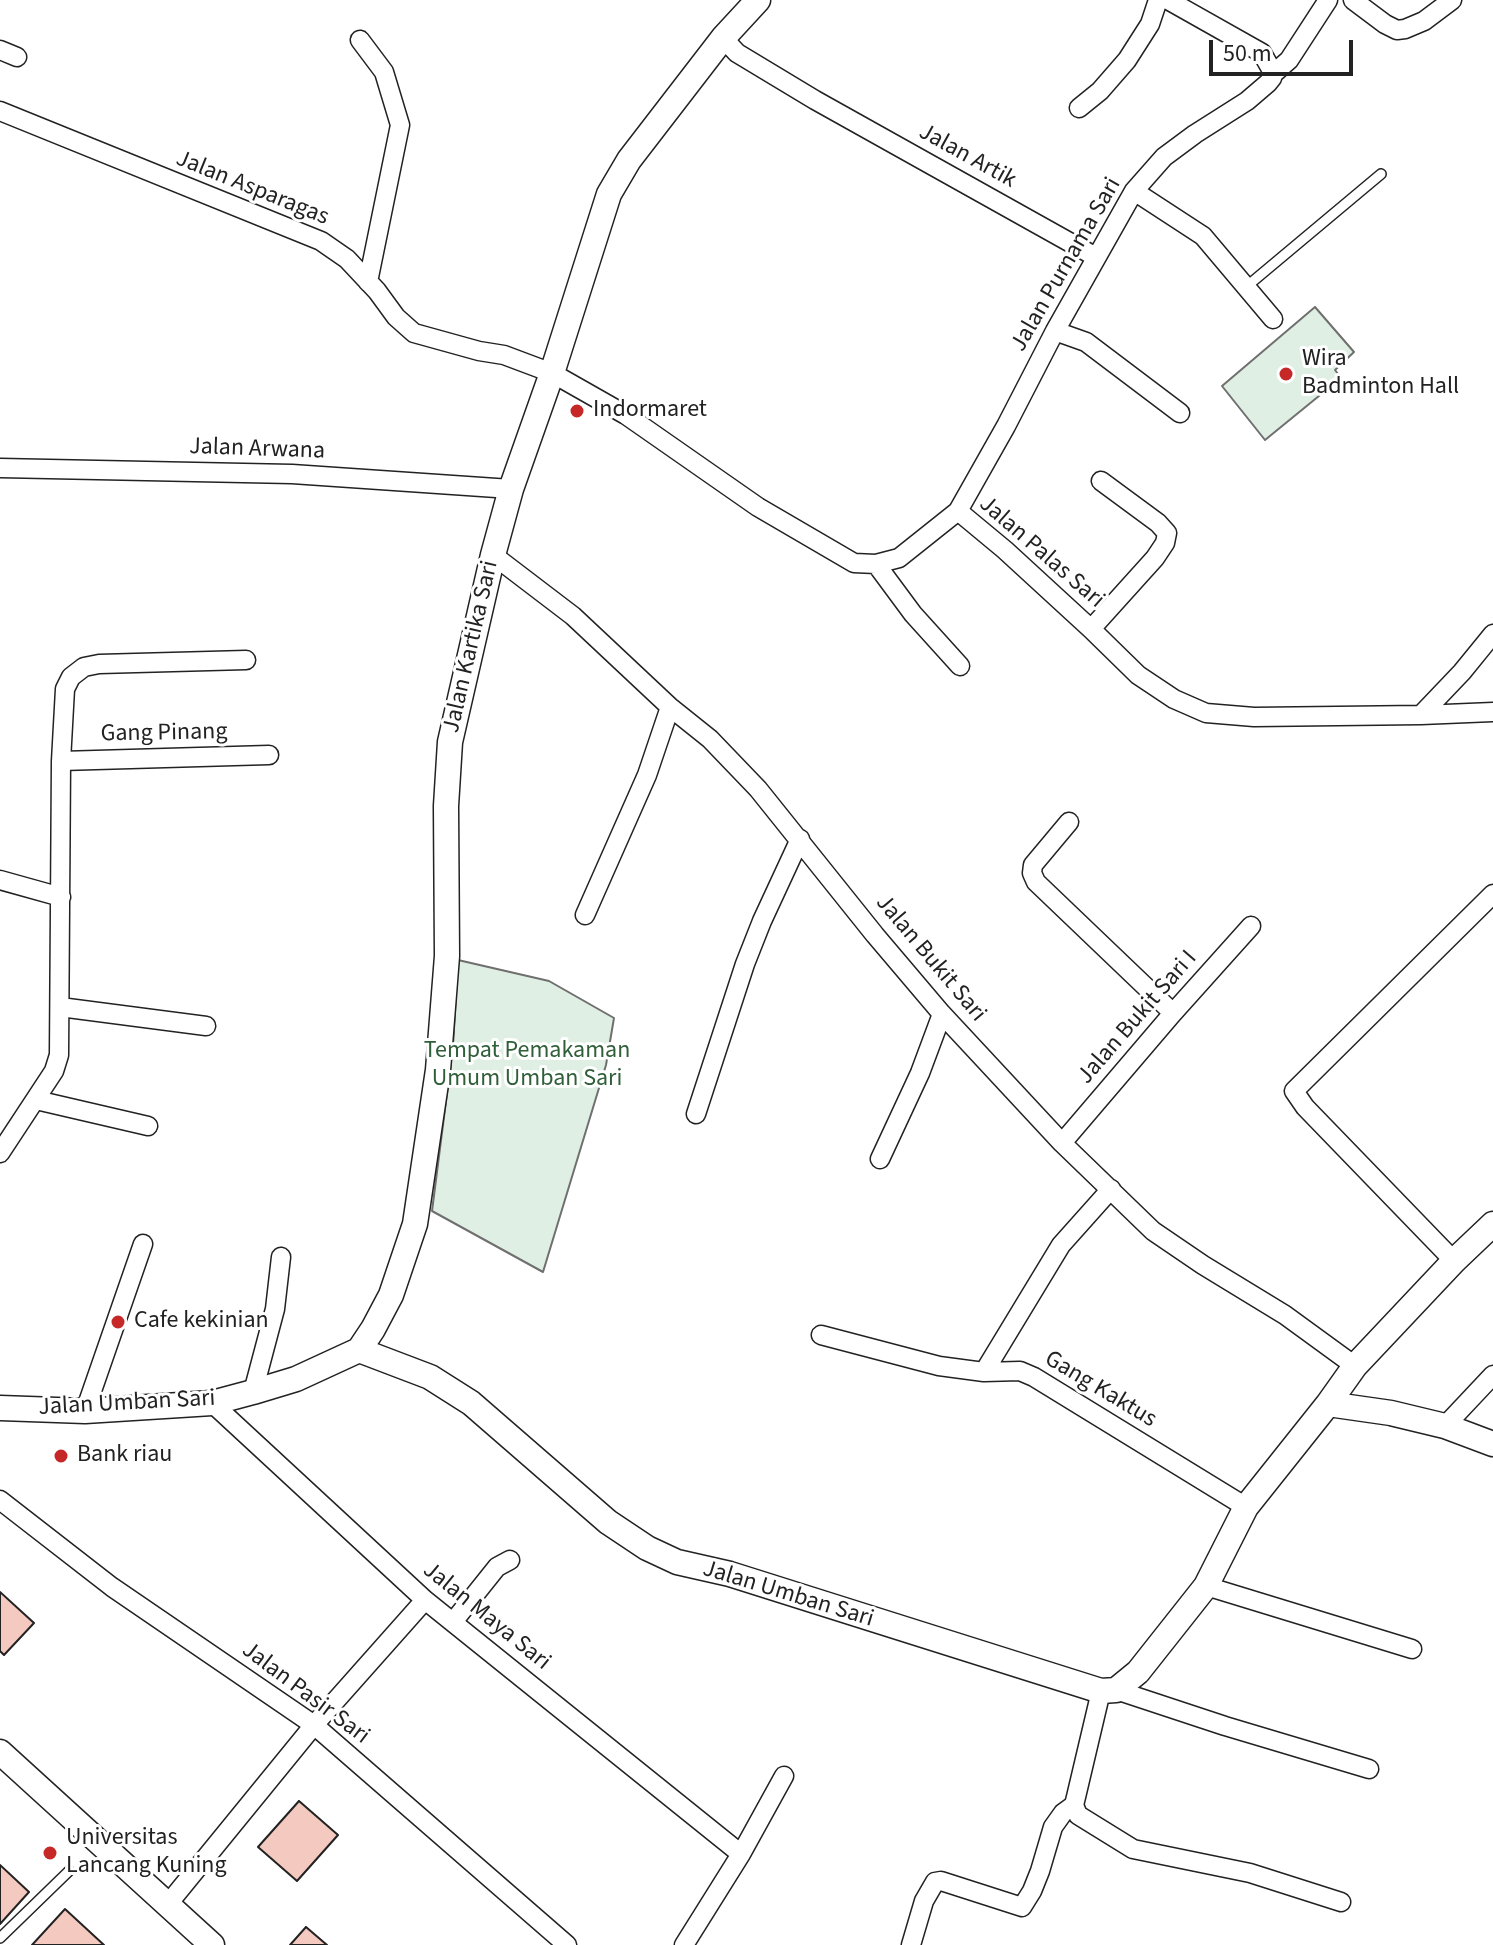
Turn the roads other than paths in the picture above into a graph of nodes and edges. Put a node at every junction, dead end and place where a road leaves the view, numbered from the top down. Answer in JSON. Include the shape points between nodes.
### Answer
{"nodes":[{"id":1,"x":758,"y":0,"type":"edge"},
{"id":2,"x":1158,"y":0,"type":"edge"},
{"id":3,"x":1168,"y":0,"type":"edge"},
{"id":4,"x":1328,"y":0,"type":"edge"},
{"id":5,"x":1353,"y":0,"type":"edge"},
{"id":6,"x":1452,"y":0,"type":"edge"},
{"id":7,"x":723,"y":38,"type":"junction"},
{"id":8,"x":360,"y":40,"type":"dead end"},
{"id":9,"x":1273,"y":74,"type":"junction"},
{"id":10,"x":1079,"y":108,"type":"dead end"},
{"id":11,"x":0,"y":111,"type":"edge"},
{"id":12,"x":1381,"y":174,"type":"dead end"},
{"id":13,"x":1134,"y":191,"type":"junction"},
{"id":14,"x":1096,"y":257,"type":"junction"},
{"id":15,"x":368,"y":282,"type":"junction"},
{"id":16,"x":1246,"y":287,"type":"junction"},
{"id":17,"x":1273,"y":319,"type":"dead end"},
{"id":18,"x":1055,"y":331,"type":"junction"},
{"id":19,"x":552,"y":373,"type":"junction"},
{"id":20,"x":1180,"y":413,"type":"dead end"},
{"id":21,"x":0,"y":468,"type":"edge"},
{"id":22,"x":1101,"y":481,"type":"dead end"},
{"id":23,"x":511,"y":489,"type":"junction"},
{"id":24,"x":958,"y":511,"type":"junction"},
{"id":25,"x":493,"y":555,"type":"junction"},
{"id":26,"x":876,"y":564,"type":"junction"},
{"id":27,"x":1091,"y":629,"type":"junction"},
{"id":28,"x":1493,"y":634,"type":"edge"},
{"id":29,"x":246,"y":660,"type":"dead end"},
{"id":30,"x":960,"y":666,"type":"dead end"},
{"id":31,"x":670,"y":707,"type":"junction"},
{"id":32,"x":1493,"y":712,"type":"edge"},
{"id":33,"x":1421,"y":715,"type":"junction"},
{"id":34,"x":269,"y":755,"type":"dead end"},
{"id":35,"x":61,"y":761,"type":"junction"},
{"id":36,"x":1069,"y":822,"type":"dead end"},
{"id":37,"x":800,"y":839,"type":"junction"},
{"id":38,"x":0,"y":880,"type":"edge"},
{"id":39,"x":1493,"y":894,"type":"edge"},
{"id":40,"x":61,"y":897,"type":"junction"},
{"id":41,"x":585,"y":915,"type":"dead end"},
{"id":42,"x":1251,"y":926,"type":"dead end"},
{"id":43,"x":60,"y":1007,"type":"junction"},
{"id":44,"x":1173,"y":1013,"type":"junction"},
{"id":45,"x":942,"y":1014,"type":"junction"},
{"id":46,"x":206,"y":1026,"type":"dead end"},
{"id":47,"x":36,"y":1100,"type":"junction"},
{"id":48,"x":696,"y":1114,"type":"dead end"},
{"id":49,"x":148,"y":1126,"type":"dead end"},
{"id":50,"x":1062,"y":1143,"type":"junction"},
{"id":51,"x":0,"y":1153,"type":"edge"},
{"id":52,"x":880,"y":1159,"type":"dead end"},
{"id":53,"x":1111,"y":1189,"type":"junction"},
{"id":54,"x":1493,"y":1224,"type":"edge"},
{"id":55,"x":143,"y":1244,"type":"dead end"},
{"id":56,"x":281,"y":1257,"type":"dead end"},
{"id":57,"x":1454,"y":1261,"type":"junction"},
{"id":58,"x":821,"y":1335,"type":"dead end"},
{"id":59,"x":359,"y":1350,"type":"junction"},
{"id":60,"x":1355,"y":1366,"type":"junction"},
{"id":61,"x":984,"y":1372,"type":"junction"},
{"id":62,"x":1493,"y":1375,"type":"edge"},
{"id":63,"x":253,"y":1392,"type":"junction"},
{"id":64,"x":212,"y":1403,"type":"junction"},
{"id":65,"x":1328,"y":1404,"type":"junction"},
{"id":66,"x":0,"y":1408,"type":"edge"},
{"id":67,"x":85,"y":1411,"type":"junction"},
{"id":68,"x":1445,"y":1426,"type":"junction"},
{"id":69,"x":1493,"y":1444,"type":"edge"},
{"id":70,"x":0,"y":1500,"type":"edge"},
{"id":71,"x":1246,"y":1507,"type":"junction"},
{"id":72,"x":510,"y":1560,"type":"dead end"},
{"id":73,"x":1206,"y":1586,"type":"junction"},
{"id":74,"x":425,"y":1600,"type":"junction"},
{"id":75,"x":453,"y":1622,"type":"junction"},
{"id":76,"x":1412,"y":1649,"type":"dead end"},
{"id":77,"x":1108,"y":1690,"type":"junction"},
{"id":78,"x":314,"y":1725,"type":"junction"},
{"id":79,"x":0,"y":1752,"type":"edge"},
{"id":80,"x":1369,"y":1769,"type":"dead end"},
{"id":81,"x":784,"y":1776,"type":"dead end"},
{"id":82,"x":1074,"y":1805,"type":"junction"},
{"id":83,"x":741,"y":1854,"type":"junction"},
{"id":84,"x":69,"y":1871,"type":"dead end"},
{"id":85,"x":1341,"y":1902,"type":"dead end"},
{"id":86,"x":168,"y":1904,"type":"junction"},
{"id":87,"x":0,"y":1938,"type":"edge"},
{"id":88,"x":212,"y":1945,"type":"edge"},
{"id":89,"x":567,"y":1945,"type":"edge"},
{"id":90,"x":684,"y":1945,"type":"edge"},
{"id":91,"x":911,"y":1945,"type":"edge"}],
"edges":[{"from":1,"to":7,"type":"street","name":"Jalan Kartika Sari"},
{"from":2,"to":10,"type":"street","via":[[1127,60]]},
{"from":3,"to":9,"type":"street","via":[[1262,53]]},
{"from":4,"to":9,"type":"street","name":"Jalan Purnama Sari","via":[[1289,60]]},
{"from":5,"to":6,"type":"street","via":[[1397,30],[1424,21]]},
{"from":7,"to":14,"type":"street","name":"Jalan Artik","via":[[737,53],[815,100]]},
{"from":7,"to":19,"type":"street","name":"Jalan Kartika Sari","via":[[609,194]]},
{"from":8,"to":15,"type":"street","via":[[384,72],[400,125]]},
{"from":9,"to":13,"type":"street","name":"Jalan Purnama Sari","via":[[1247,101],[1164,157]]},
{"from":11,"to":15,"type":"street","name":"Jalan Asparagas","via":[[321,241]]},
{"from":12,"to":16,"type":"lane"},
{"from":13,"to":14,"type":"street","name":"Jalan Purnama Sari"},
{"from":13,"to":16,"type":"street","via":[[1203,236]]},
{"from":14,"to":18,"type":"street","name":"Jalan Purnama Sari"},
{"from":15,"to":19,"type":"street","name":"Jalan Asparagas","via":[[414,333]]},
{"from":16,"to":17,"type":"street"},
{"from":18,"to":20,"type":"street","via":[[1086,342]]},
{"from":18,"to":24,"type":"street","name":"Jalan Purnama Sari"},
{"from":19,"to":23,"type":"street","name":"Jalan Kartika Sari"},
{"from":19,"to":26,"type":"street","via":[[626,415],[758,507],[854,563]]},
{"from":21,"to":23,"type":"street","name":"Jalan Arwana","via":[[292,474]]},
{"from":22,"to":27,"type":"street","via":[[1167,533],[1155,558]]},
{"from":23,"to":25,"type":"street","name":"Jalan Kartika Sari"},
{"from":24,"to":26,"type":"street","name":"Jalan Palas Sari","via":[[899,558]]},
{"from":24,"to":27,"type":"street","name":"Jalan Palas Sari"},
{"from":25,"to":31,"type":"street","name":"Jalan Bukit Sari","via":[[573,616]]},
{"from":25,"to":59,"type":"street","name":"Jalan Kartika Sari","via":[[450,742],[447,956],[438,1070],[415,1224],[391,1295]]},
{"from":26,"to":30,"type":"street"},
{"from":27,"to":33,"type":"street","name":"Jalan Palas Sari","via":[[1138,675],[1206,713]]},
{"from":28,"to":33,"type":"street"},
{"from":29,"to":35,"type":"street","via":[[84,667],[65,689]]},
{"from":31,"to":37,"type":"street","name":"Jalan Bukit Sari","via":[[710,739]]},
{"from":31,"to":41,"type":"street","via":[[647,775]]},
{"from":32,"to":33,"type":"street","name":"Jalan Palas Sari"},
{"from":34,"to":35,"type":"street","name":"Gang Pinang"},
{"from":35,"to":40,"type":"street"},
{"from":36,"to":44,"type":"street","via":[[1033,865],[1036,882]]},
{"from":37,"to":45,"type":"street","name":"Jalan Bukit Sari"},
{"from":37,"to":48,"type":"street","via":[[745,964]]},
{"from":38,"to":40,"type":"street"},
{"from":39,"to":57,"type":"street","via":[[1294,1091]]},
{"from":40,"to":43,"type":"street"},
{"from":42,"to":44,"type":"street","name":"Jalan Bukit Sari I"},
{"from":43,"to":46,"type":"street"},
{"from":43,"to":47,"type":"street","via":[[59,1055]]},
{"from":44,"to":50,"type":"street","name":"Jalan Bukit Sari I"},
{"from":45,"to":50,"type":"street","name":"Jalan Bukit Sari"},
{"from":45,"to":52,"type":"street"},
{"from":47,"to":49,"type":"street"},
{"from":47,"to":51,"type":"street"},
{"from":50,"to":53,"type":"street","name":"Jalan Bukit Sari"},
{"from":53,"to":60,"type":"street","name":"Jalan Bukit Sari","via":[[1153,1231]]},
{"from":53,"to":61,"type":"street","via":[[1061,1245]]},
{"from":54,"to":57,"type":"street"},
{"from":55,"to":67,"type":"street"},
{"from":56,"to":63,"type":"street","via":[[275,1309]]},
{"from":57,"to":60,"type":"street"},
{"from":58,"to":61,"type":"street","name":"Gang Kaktus","via":[[939,1366]]},
{"from":59,"to":63,"type":"street","name":"Jalan Umban Sari"},
{"from":59,"to":77,"type":"street","name":"Jalan Umban Sari","via":[[430,1377],[471,1403],[608,1522],[677,1562]]},
{"from":60,"to":65,"type":"street"},
{"from":61,"to":71,"type":"street","name":"Gang Kaktus","via":[[1020,1371],[1034,1377]]},
{"from":62,"to":68,"type":"street"},
{"from":63,"to":64,"type":"street","name":"Jalan Umban Sari"},
{"from":64,"to":67,"type":"street","name":"Jalan Umban Sari"},
{"from":64,"to":74,"type":"street","name":"Jalan Maya Sari"},
{"from":65,"to":68,"type":"street"},
{"from":65,"to":71,"type":"street"},
{"from":66,"to":67,"type":"street","name":"Jalan Umban Sari"},
{"from":68,"to":69,"type":"street"},
{"from":70,"to":78,"type":"street","name":"Jalan Pasir Sari","via":[[112,1587]]},
{"from":71,"to":73,"type":"street"},
{"from":72,"to":75,"type":"street","via":[[497,1567]]},
{"from":73,"to":76,"type":"street"},
{"from":73,"to":77,"type":"street","via":[[1138,1672]]},
{"from":74,"to":75,"type":"street","name":"Jalan Maya Sari"},
{"from":74,"to":78,"type":"street"},
{"from":75,"to":83,"type":"street","name":"Jalan Maya Sari"},
{"from":77,"to":80,"type":"street"},
{"from":77,"to":82,"type":"street"},
{"from":78,"to":86,"type":"street"},
{"from":78,"to":89,"type":"street","name":"Jalan Pasir Sari"},
{"from":79,"to":86,"type":"street"},
{"from":81,"to":83,"type":"street"},
{"from":82,"to":85,"type":"street","via":[[1078,1815],[1133,1849],[1250,1873]]},
{"from":82,"to":91,"type":"street","via":[[1053,1827],[1022,1907],[935,1882]]},
{"from":83,"to":90,"type":"street"},
{"from":84,"to":87,"type":"lane"},
{"from":86,"to":88,"type":"street"}]}
